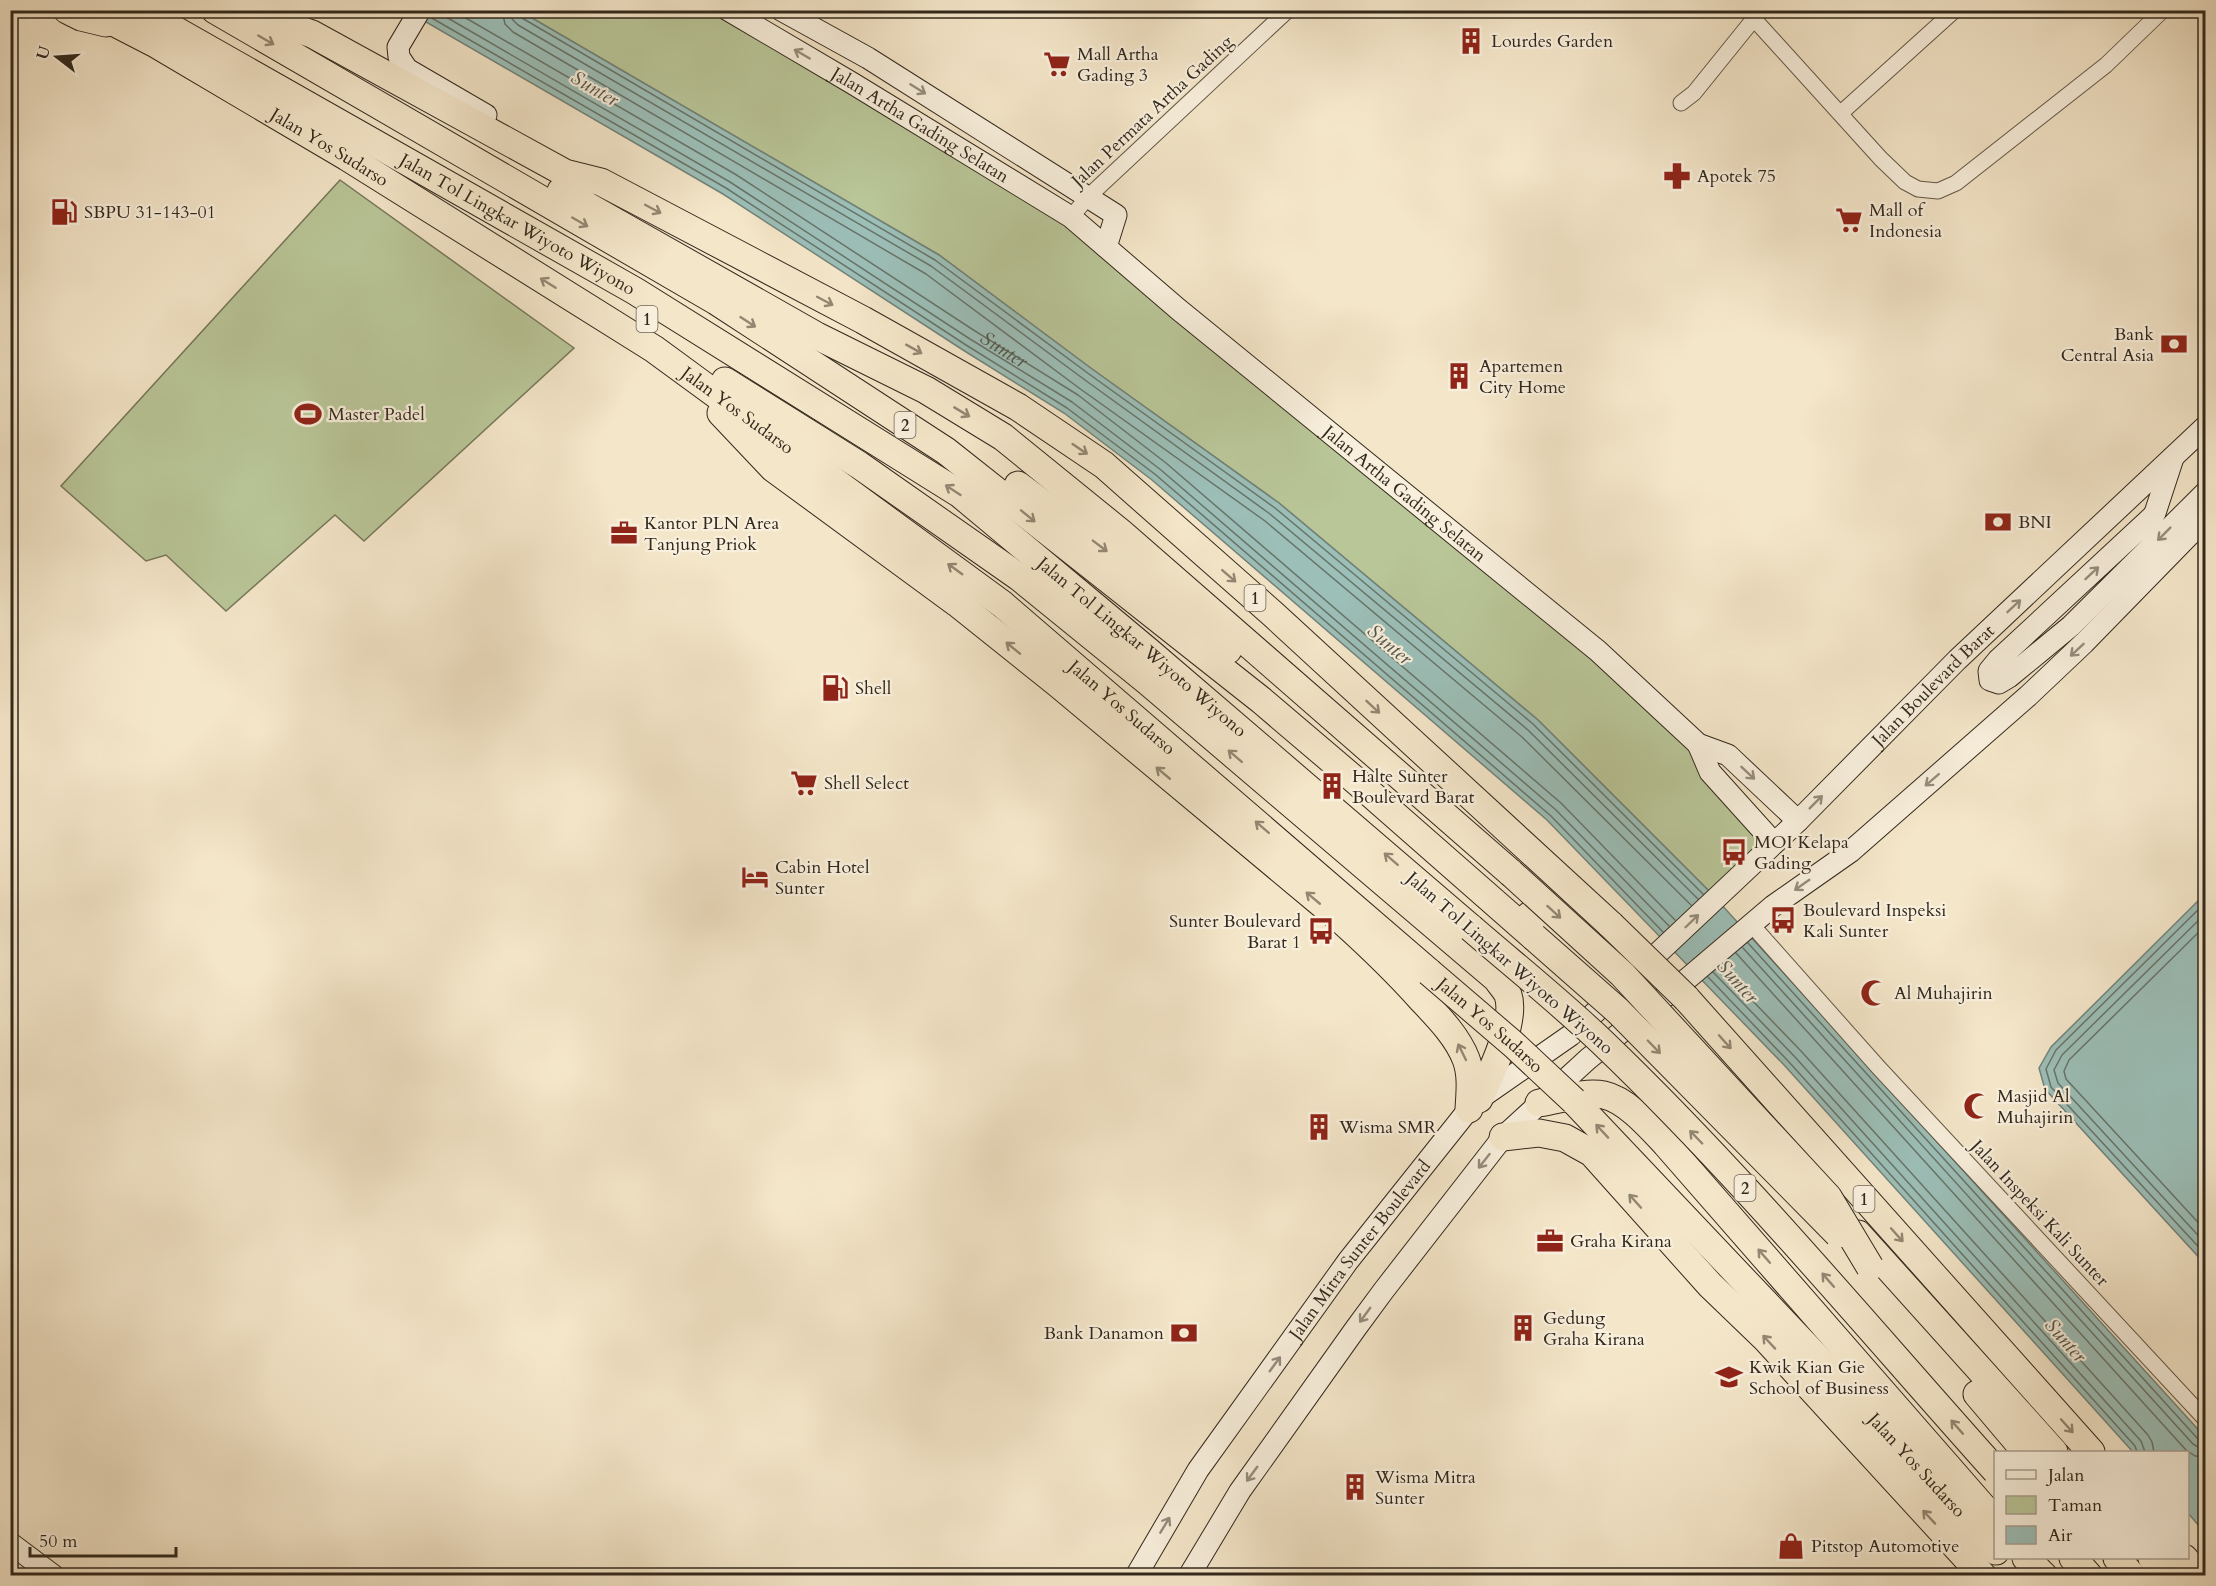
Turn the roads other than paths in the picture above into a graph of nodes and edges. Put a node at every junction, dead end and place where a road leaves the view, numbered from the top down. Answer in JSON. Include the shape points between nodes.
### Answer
{"nodes":[{"id":1,"x":67,"y":10,"type":"edge"},
{"id":2,"x":90,"y":10,"type":"edge"},
{"id":3,"x":216,"y":10,"type":"edge"},
{"id":4,"x":420,"y":10,"type":"edge"},
{"id":5,"x":728,"y":10,"type":"edge"},
{"id":6,"x":781,"y":10,"type":"edge"},
{"id":7,"x":1288,"y":10,"type":"edge"},
{"id":8,"x":1955,"y":10,"type":"edge"},
{"id":9,"x":2163,"y":10,"type":"edge"},
{"id":10,"x":1757,"y":15,"type":"edge"},
{"id":11,"x":123,"y":16,"type":"edge"},
{"id":12,"x":269,"y":17,"type":"edge"},
{"id":13,"x":1681,"y":103,"type":"dead end"},
{"id":14,"x":1841,"y":113,"type":"junction"},
{"id":15,"x":601,"y":182,"type":"junction"},
{"id":16,"x":1089,"y":196,"type":"junction"},
{"id":17,"x":1071,"y":217,"type":"junction"},
{"id":18,"x":1106,"y":247,"type":"junction"},
{"id":19,"x":598,"y":314,"type":"junction"},
{"id":20,"x":817,"y":336,"type":"junction"},
{"id":21,"x":678,"y":367,"type":"junction"},
{"id":22,"x":2205,"y":426,"type":"edge"},
{"id":23,"x":2174,"y":456,"type":"junction"},
{"id":24,"x":2205,"y":492,"type":"edge"},
{"id":25,"x":2205,"y":518,"type":"edge"},
{"id":26,"x":1147,"y":681,"type":"junction"},
{"id":27,"x":1698,"y":744,"type":"junction"},
{"id":28,"x":1798,"y":821,"type":"junction"},
{"id":29,"x":1774,"y":843,"type":"junction"},
{"id":30,"x":1539,"y":924,"type":"junction"},
{"id":31,"x":1750,"y":925,"type":"junction"},
{"id":32,"x":1664,"y":948,"type":"joint"},
{"id":33,"x":1497,"y":979,"type":"junction"},
{"id":34,"x":1625,"y":984,"type":"junction"},
{"id":35,"x":1679,"y":986,"type":"junction"},
{"id":36,"x":1539,"y":1103,"type":"junction"},
{"id":37,"x":1474,"y":1104,"type":"junction"},
{"id":38,"x":1503,"y":1137,"type":"junction"},
{"id":39,"x":1870,"y":1267,"type":"junction"},
{"id":40,"x":2205,"y":1420,"type":"edge"},
{"id":41,"x":2025,"y":1451,"type":"edge"},
{"id":42,"x":2053,"y":1451,"type":"edge"},
{"id":43,"x":2090,"y":1451,"type":"edge"},
{"id":44,"x":1994,"y":1470,"type":"edge"},
{"id":45,"x":1994,"y":1521,"type":"edge"},
{"id":46,"x":10,"y":1544,"type":"edge"},
{"id":47,"x":1994,"y":1550,"type":"edge"},
{"id":48,"x":2003,"y":1559,"type":"edge"},
{"id":49,"x":2028,"y":1559,"type":"edge"},
{"id":50,"x":2075,"y":1559,"type":"edge"},
{"id":51,"x":2118,"y":1559,"type":"edge"},
{"id":52,"x":2154,"y":1559,"type":"edge"},
{"id":53,"x":2186,"y":1559,"type":"edge"},
{"id":54,"x":54,"y":1575,"type":"edge"},
{"id":55,"x":1136,"y":1575,"type":"edge"},
{"id":56,"x":1189,"y":1575,"type":"edge"},
{"id":57,"x":1983,"y":1575,"type":"edge"},
{"id":58,"x":2018,"y":1575,"type":"edge"},
{"id":59,"x":2044,"y":1575,"type":"edge"},
{"id":60,"x":2089,"y":1575,"type":"edge"},
{"id":61,"x":2133,"y":1575,"type":"edge"},
{"id":62,"x":2169,"y":1575,"type":"edge"},
{"id":63,"x":2200,"y":1575,"type":"edge"}],
"edges":[{"from":1,"to":11,"type":"highway","name":"Jalan Yos Sudarso","number":"1","via":[[81,17]]},
{"from":2,"to":11,"type":"highway","name":"Jalan Yos Sudarso","number":"1"},
{"from":3,"to":39,"type":"highway","name":"Jalan Tol Lingkar Wiyoto Wiyono","number":"2","one_way":true,"bridge":true,"via":[[716,301],[946,451],[1261,700],[1618,1011]]},
{"from":4,"to":15,"type":"main road","via":[[398,47],[407,69]]},
{"from":17,"to":5,"type":"main road","name":"Jalan Artha Gading Selatan","one_way":true},
{"from":6,"to":16,"type":"main road","name":"Jalan Artha Gading Selatan","one_way":true,"via":[[868,58]]},
{"from":7,"to":16,"type":"street","name":"Jalan Permata Artha Gading"},
{"from":8,"to":14,"type":"street"},
{"from":9,"to":14,"type":"street","via":[[2097,72],[1956,183],[1938,191],[1918,189],[1905,182]]},
{"from":10,"to":13,"type":"street","via":[[1694,93]]},
{"from":10,"to":14,"type":"street"},
{"from":19,"to":11,"type":"highway","name":"Jalan Yos Sudarso","number":"1","one_way":true,"via":[[347,157],[154,43]]},
{"from":11,"to":26,"type":"highway","name":"Jalan Yos Sudarso","number":"1","via":[[614,299],[866,454],[974,543],[1042,589]]},
{"from":44,"to":11,"type":"highway","name":"Jalan Tol Lingkar Wiyoto Wiyono","number":"2","one_way":true,"bridge":true,"via":[[1782,1227],[1601,1041],[960,494],[635,291]]},
{"from":12,"to":15,"type":"highway","number":"1","via":[[312,34],[565,173]]},
{"from":12,"to":20,"type":"highway","via":[[306,46],[465,139]]},
{"from":15,"to":43,"type":"highway","number":"1","one_way":true,"bridge":true,"via":[[1018,407],[1104,465],[1274,615],[1686,998]]},
{"from":16,"to":17,"type":"street","name":"Jalan Permata Artha Gading"},
{"from":16,"to":18,"type":"main road","name":"Jalan Artha Gading Selatan","via":[[1116,215]]},
{"from":17,"to":18,"type":"main road","name":"Jalan Artha Gading Selatan"},
{"from":18,"to":27,"type":"main road","name":"Jalan Artha Gading Selatan","via":[[1598,651]]},
{"from":19,"to":21,"type":"highway","name":"Jalan Yos Sudarso","number":"1"},
{"from":19,"to":26,"type":"highway","via":[[630,322],[859,465],[1019,577]]},
{"from":20,"to":30,"type":"highway","one_way":true,"via":[[1139,575],[1426,815]]},
{"from":20,"to":39,"type":"highway","one_way":true,"bridge":true,"via":[[926,390],[1003,436],[1120,532],[1449,817],[1622,974],[1828,1197]]},
{"from":37,"to":21,"type":"highway","one_way":true,"via":[[1467,1060],[1458,1043],[1384,959],[1048,676],[957,603],[773,468]]},
{"from":47,"to":21,"type":"highway","name":"Jalan Yos Sudarso","number":"1","one_way":true,"bridge":true,"via":[[1574,1101],[1513,1044],[1002,604]]},
{"from":22,"to":23,"type":"main road","name":"Jalan Boulevard Barat"},
{"from":24,"to":23,"type":"main road","one_way":true,"via":[[2071,626],[2009,677],[1999,683],[1990,680],[1989,671],[1998,660],[2152,517]]},
{"from":28,"to":23,"type":"main road","name":"Jalan Boulevard Barat","one_way":true,"via":[[1957,660]]},
{"from":25,"to":31,"type":"main road","one_way":true,"via":[[2028,696],[1850,852]]},
{"from":33,"to":26,"type":"highway","one_way":true},
{"from":27,"to":28,"type":"main road","name":"Jalan Artha Gading Selatan","one_way":true,"via":[[1728,755]]},
{"from":27,"to":29,"type":"main road","name":"Jalan Artha Gading Selatan","via":[[1710,772]]},
{"from":28,"to":29,"type":"main road","name":"Jalan Boulevard Barat"},
{"from":32,"to":29,"type":"main road","name":"Jalan Boulevard Barat","one_way":true},
{"from":30,"to":33,"type":"highway","via":[[1538,943],[1530,961],[1521,970]]},
{"from":30,"to":34,"type":"highway","via":[[1592,964],[1611,970]]},
{"from":31,"to":35,"type":"main road"},
{"from":31,"to":40,"type":"street","name":"Jalan Inspeksi Kali Sunter"},
{"from":32,"to":34,"type":"main road","name":"Jalan Mitra Sunter Boulevard"},
{"from":33,"to":37,"type":"highway","via":[[1508,995],[1509,1013],[1496,1062]]},
{"from":34,"to":37,"type":"main road","name":"Jalan Mitra Sunter Boulevard","via":[[1571,1035]]},
{"from":35,"to":36,"type":"main road"},
{"from":35,"to":42,"type":"highway","via":[[1666,1010],[1670,1022]]},
{"from":36,"to":38,"type":"main road"},
{"from":45,"to":36,"type":"highway","one_way":true,"via":[[1634,1111],[1605,1095]]},
{"from":55,"to":37,"type":"main road","name":"Jalan Mitra Sunter Boulevard","one_way":true,"via":[[1198,1470],[1348,1261]]},
{"from":38,"to":56,"type":"main road","one_way":true,"via":[[1377,1299],[1240,1491]]},
{"from":57,"to":38,"type":"highway","one_way":true,"via":[[1765,1338],[1710,1285],[1592,1153],[1564,1138],[1539,1133]]},
{"from":39,"to":41,"type":"highway","name":"Jalan Tol Lingkar Wiyoto Wiyono","number":"2"},
{"from":46,"to":54,"type":"main road"},
{"from":48,"to":58,"type":"highway"},
{"from":49,"to":59,"type":"highway"},
{"from":50,"to":60,"type":"highway"},
{"from":51,"to":61,"type":"highway"},
{"from":52,"to":62,"type":"highway"},
{"from":53,"to":63,"type":"highway"}]}
